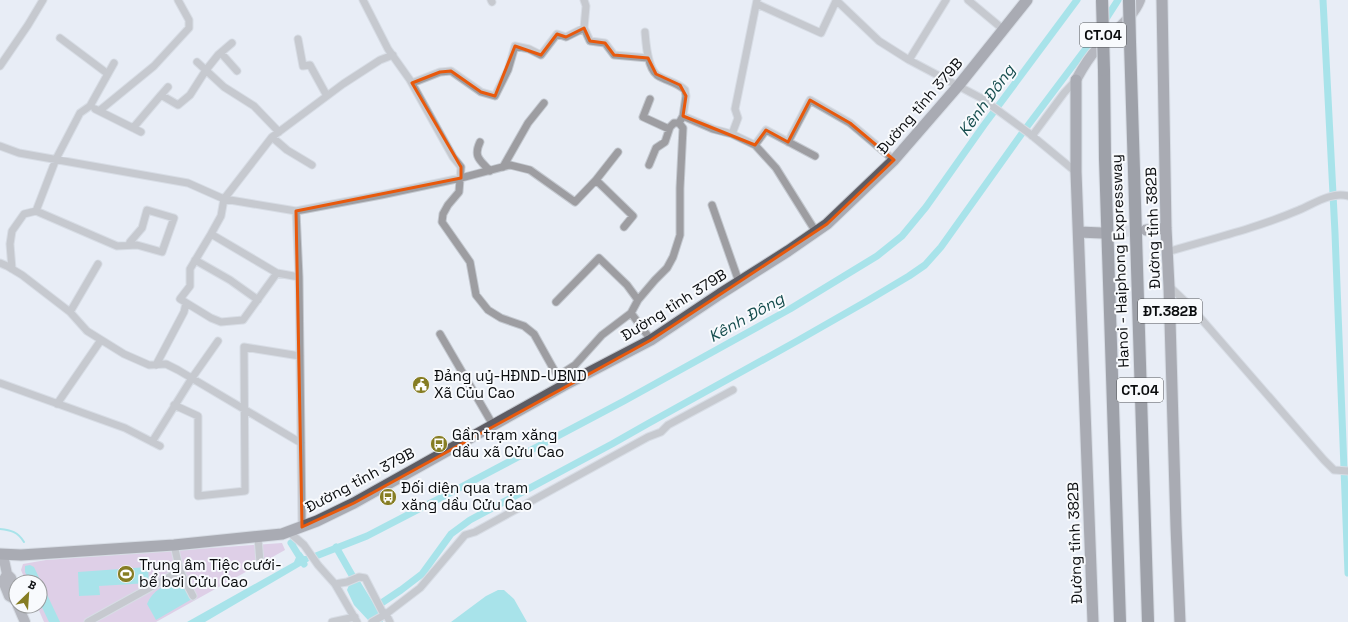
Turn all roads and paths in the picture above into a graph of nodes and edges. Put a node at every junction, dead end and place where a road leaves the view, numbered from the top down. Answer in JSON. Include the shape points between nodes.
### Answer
{"nodes":[{"id":1,"x":43,"y":0,"type":"edge"},
{"id":2,"x":178,"y":0,"type":"edge"},
{"id":3,"x":363,"y":0,"type":"edge"},
{"id":4,"x":584,"y":0,"type":"edge"},
{"id":5,"x":836,"y":0,"type":"edge"},
{"id":6,"x":946,"y":0,"type":"edge"},
{"id":7,"x":968,"y":0,"type":"edge"},
{"id":8,"x":1027,"y":0,"type":"edge"},
{"id":9,"x":1102,"y":0,"type":"edge"},
{"id":10,"x":1129,"y":0,"type":"edge"},
{"id":11,"x":1140,"y":0,"type":"edge"},
{"id":12,"x":1162,"y":0,"type":"edge"},
{"id":13,"x":757,"y":2,"type":"edge"},
{"id":14,"x":584,"y":28,"type":"junction"},
{"id":15,"x":1004,"y":30,"type":"junction"},
{"id":16,"x":645,"y":32,"type":"dead end"},
{"id":17,"x":60,"y":38,"type":"dead end"},
{"id":18,"x":298,"y":39,"type":"dead end"},
{"id":19,"x":232,"y":43,"type":"dead end"},
{"id":20,"x":221,"y":53,"type":"junction"},
{"id":21,"x":393,"y":55,"type":"junction"},
{"id":22,"x":648,"y":58,"type":"junction"},
{"id":23,"x":908,"y":60,"type":"junction"},
{"id":24,"x":197,"y":62,"type":"dead end"},
{"id":25,"x":114,"y":63,"type":"dead end"},
{"id":26,"x":0,"y":66,"type":"edge"},
{"id":27,"x":206,"y":70,"type":"junction"},
{"id":28,"x":237,"y":71,"type":"dead end"},
{"id":29,"x":108,"y":74,"type":"junction"},
{"id":30,"x":1076,"y":80,"type":"junction"},
{"id":31,"x":412,"y":83,"type":"junction"},
{"id":32,"x":958,"y":85,"type":"junction"},
{"id":33,"x":168,"y":87,"type":"dead end"},
{"id":34,"x":161,"y":95,"type":"junction"},
{"id":35,"x":327,"y":96,"type":"junction"},
{"id":36,"x":650,"y":99,"type":"dead end"},
{"id":37,"x":544,"y":103,"type":"dead end"},
{"id":38,"x":90,"y":106,"type":"junction"},
{"id":39,"x":99,"y":111,"type":"junction"},
{"id":40,"x":683,"y":116,"type":"junction"},
{"id":41,"x":679,"y":123,"type":"junction"},
{"id":42,"x":133,"y":128,"type":"junction"},
{"id":43,"x":669,"y":129,"type":"junction"},
{"id":44,"x":141,"y":132,"type":"dead end"},
{"id":45,"x":279,"y":132,"type":"junction"},
{"id":46,"x":732,"y":134,"type":"junction"},
{"id":47,"x":1031,"y":135,"type":"junction"},
{"id":48,"x":272,"y":137,"type":"junction"},
{"id":49,"x":480,"y":142,"type":"dead end"},
{"id":50,"x":788,"y":142,"type":"junction"},
{"id":51,"x":755,"y":145,"type":"junction"},
{"id":52,"x":0,"y":146,"type":"edge"},
{"id":53,"x":618,"y":152,"type":"dead end"},
{"id":54,"x":815,"y":156,"type":"dead end"},
{"id":55,"x":56,"y":159,"type":"junction"},
{"id":56,"x":1133,"y":159,"type":"junction"},
{"id":57,"x":894,"y":160,"type":"junction"},
{"id":58,"x":649,"y":165,"type":"dead end"},
{"id":59,"x":312,"y":166,"type":"dead end"},
{"id":60,"x":503,"y":167,"type":"junction"},
{"id":61,"x":490,"y":171,"type":"junction"},
{"id":62,"x":1076,"y":172,"type":"junction"},
{"id":63,"x":461,"y":178,"type":"junction"},
{"id":64,"x":596,"y":180,"type":"junction"},
{"id":65,"x":1345,"y":196,"type":"edge"},
{"id":66,"x":224,"y":199,"type":"junction"},
{"id":67,"x":712,"y":205,"type":"dead end"},
{"id":68,"x":296,"y":210,"type":"junction"},
{"id":69,"x":36,"y":211,"type":"junction"},
{"id":70,"x":624,"y":227,"type":"dead end"},
{"id":71,"x":1166,"y":228,"type":"junction"},
{"id":72,"x":1146,"y":230,"type":"tunnel mouth"},
{"id":73,"x":816,"y":232,"type":"junction"},
{"id":74,"x":1079,"y":232,"type":"junction"},
{"id":75,"x":1102,"y":232,"type":"tunnel mouth"},
{"id":76,"x":212,"y":234,"type":"junction"},
{"id":77,"x":130,"y":242,"type":"dead end"},
{"id":78,"x":1167,"y":252,"type":"junction"},
{"id":79,"x":195,"y":260,"type":"junction"},
{"id":80,"x":98,"y":264,"type":"dead end"},
{"id":81,"x":1,"y":266,"type":"edge"},
{"id":82,"x":12,"y":269,"type":"junction"},
{"id":83,"x":278,"y":273,"type":"junction"},
{"id":84,"x":299,"y":277,"type":"junction"},
{"id":85,"x":739,"y":282,"type":"junction"},
{"id":86,"x":1169,"y":286,"type":"junction"},
{"id":87,"x":258,"y":300,"type":"junction"},
{"id":88,"x":638,"y":300,"type":"junction"},
{"id":89,"x":556,"y":302,"type":"dead end"},
{"id":90,"x":186,"y":303,"type":"junction"},
{"id":91,"x":70,"y":312,"type":"junction"},
{"id":92,"x":631,"y":313,"type":"junction"},
{"id":93,"x":440,"y":334,"type":"dead end"},
{"id":94,"x":101,"y":340,"type":"junction"},
{"id":95,"x":218,"y":340,"type":"dead end"},
{"id":96,"x":651,"y":340,"type":"junction"},
{"id":97,"x":300,"y":356,"type":"junction"},
{"id":98,"x":156,"y":365,"type":"junction"},
{"id":99,"x":192,"y":378,"type":"junction"},
{"id":100,"x":560,"y":381,"type":"junction"},
{"id":101,"x":0,"y":383,"type":"edge"},
{"id":102,"x":733,"y":390,"type":"dead end"},
{"id":103,"x":58,"y":404,"type":"junction"},
{"id":104,"x":174,"y":405,"type":"junction"},
{"id":105,"x":245,"y":410,"type":"junction"},
{"id":106,"x":493,"y":426,"type":"junction"},
{"id":107,"x":152,"y":442,"type":"junction"},
{"id":108,"x":301,"y":442,"type":"junction"},
{"id":109,"x":160,"y":446,"type":"dead end"},
{"id":110,"x":1348,"y":471,"type":"edge"},
{"id":111,"x":1117,"y":512,"type":"junction"},
{"id":112,"x":302,"y":527,"type":"junction"},
{"id":113,"x":288,"y":532,"type":"junction"},
{"id":114,"x":258,"y":538,"type":"junction"},
{"id":115,"x":174,"y":545,"type":"junction"},
{"id":116,"x":2,"y":555,"type":"edge"},
{"id":117,"x":260,"y":562,"type":"dead end"},
{"id":118,"x":180,"y":571,"type":"junction"},
{"id":119,"x":7,"y":574,"type":"joint"},
{"id":120,"x":335,"y":584,"type":"junction"},
{"id":121,"x":8,"y":594,"type":"edge"},
{"id":122,"x":193,"y":596,"type":"dead end"},
{"id":123,"x":385,"y":615,"type":"junction"},
{"id":124,"x":356,"y":620,"type":"edge"},
{"id":125,"x":88,"y":622,"type":"edge"},
{"id":126,"x":332,"y":622,"type":"edge"},
{"id":127,"x":372,"y":622,"type":"edge"},
{"id":128,"x":390,"y":622,"type":"edge"},
{"id":129,"x":1093,"y":622,"type":"edge"},
{"id":130,"x":1115,"y":622,"type":"edge"},
{"id":131,"x":1120,"y":622,"type":"edge"},
{"id":132,"x":1148,"y":622,"type":"edge"},
{"id":133,"x":1154,"y":622,"type":"edge"},
{"id":134,"x":1180,"y":622,"type":"edge"}],
"edges":[{"from":1,"to":26,"type":"street"},
{"from":2,"to":39,"type":"street","via":[[189,20],[189,28],[154,66]]},
{"from":3,"to":21,"type":"street"},
{"from":4,"to":14,"type":"street"},
{"from":5,"to":13,"type":"street","via":[[821,33]]},
{"from":5,"to":23,"type":"street","via":[[879,41]]},
{"from":6,"to":23,"type":"street"},
{"from":7,"to":15,"type":"street"},
{"from":8,"to":15,"type":"main road","name":"Đường tỉnh 379B"},
{"from":9,"to":111,"type":"highway","name":"Hanoi - Haiphong Expressway","number":"CT.04","bridge":true},
{"from":10,"to":56,"type":"highway","name":"Hanoi - Haiphong Expressway","number":"CT.04","bridge":true},
{"from":11,"to":30,"type":"main road","via":[[1136,10],[1089,58]]},
{"from":12,"to":71,"type":"main road","name":"Đường tỉnh 382B","number":"ĐT.382B"},
{"from":13,"to":46,"type":"street","via":[[735,109],[738,118]]},
{"from":14,"to":22,"type":"street","via":[[590,40],[605,43],[614,55]]},
{"from":14,"to":31,"type":"street","via":[[566,37],[557,34],[541,55],[515,46],[508,70],[495,96],[481,92],[451,71],[440,72]]},
{"from":15,"to":32,"type":"main road","name":"Đường tỉnh 379B"},
{"from":16,"to":22,"type":"street"},
{"from":17,"to":29,"type":"street"},
{"from":18,"to":35,"type":"street","via":[[303,66],[310,65]]},
{"from":19,"to":20,"type":"street"},
{"from":20,"to":27,"type":"street"},
{"from":20,"to":28,"type":"street"},
{"from":21,"to":31,"type":"street"},
{"from":21,"to":35,"type":"street","via":[[380,60]]},
{"from":22,"to":40,"type":"street","via":[[656,74],[685,90]]},
{"from":23,"to":32,"type":"street"},
{"from":24,"to":27,"type":"street"},
{"from":25,"to":29,"type":"street"},
{"from":27,"to":34,"type":"street","via":[[190,94],[178,105]]},
{"from":27,"to":45,"type":"street","via":[[224,87],[254,106]]},
{"from":29,"to":38,"type":"street"},
{"from":30,"to":47,"type":"street"},
{"from":30,"to":62,"type":"main road","name":"Đường tỉnh 382B"},
{"from":31,"to":63,"type":"street","via":[[461,167]]},
{"from":32,"to":47,"type":"street","via":[[1003,113]]},
{"from":32,"to":57,"type":"main road","name":"Đường tỉnh 379B"},
{"from":33,"to":34,"type":"street"},
{"from":34,"to":42,"type":"street"},
{"from":35,"to":45,"type":"street"},
{"from":36,"to":43,"type":"street","via":[[643,117]]},
{"from":37,"to":60,"type":"street","via":[[528,122]]},
{"from":38,"to":39,"type":"street"},
{"from":38,"to":55,"type":"street","via":[[80,113]]},
{"from":39,"to":42,"type":"street"},
{"from":40,"to":41,"type":"street"},
{"from":40,"to":46,"type":"street"},
{"from":41,"to":43,"type":"street","via":[[674,123]]},
{"from":41,"to":88,"type":"street","via":[[683,128],[680,235],[667,268]]},
{"from":42,"to":44,"type":"street"},
{"from":43,"to":58,"type":"street","via":[[665,142],[656,148]]},
{"from":45,"to":48,"type":"street"},
{"from":46,"to":51,"type":"street"},
{"from":47,"to":62,"type":"street"},
{"from":48,"to":59,"type":"street"},
{"from":48,"to":66,"type":"street"},
{"from":49,"to":61,"type":"street","via":[[477,154]]},
{"from":50,"to":51,"type":"street","via":[[766,130]]},
{"from":50,"to":54,"type":"street"},
{"from":50,"to":57,"type":"street","via":[[810,100],[850,123]]},
{"from":51,"to":73,"type":"street","via":[[776,168]]},
{"from":52,"to":55,"type":"street","via":[[19,153]]},
{"from":53,"to":64,"type":"street"},
{"from":55,"to":66,"type":"street","via":[[188,183]]},
{"from":55,"to":69,"type":"street"},
{"from":56,"to":132,"type":"highway","name":"Hanoi - Haiphong Expressway","number":"CT.04"},
{"from":56,"to":133,"type":"highway","via":[[1141,203]]},
{"from":57,"to":73,"type":"main road","name":"Đường tỉnh 379B","via":[[828,224]]},
{"from":60,"to":61,"type":"street"},
{"from":60,"to":64,"type":"street","via":[[510,165],[530,170],[574,202]]},
{"from":61,"to":63,"type":"street"},
{"from":62,"to":74,"type":"main road","name":"Đường tỉnh 382B"},
{"from":63,"to":68,"type":"street"},
{"from":63,"to":100,"type":"street","via":[[459,192],[448,205],[442,222],[470,262],[476,295],[488,310],[501,318],[524,326],[534,334]]},
{"from":64,"to":70,"type":"street","via":[[633,216]]},
{"from":65,"to":78,"type":"street","via":[[1325,197],[1282,218]]},
{"from":66,"to":68,"type":"street"},
{"from":66,"to":76,"type":"street","via":[[221,216]]},
{"from":67,"to":85,"type":"street"},
{"from":68,"to":84,"type":"street"},
{"from":69,"to":77,"type":"street","via":[[117,246],[137,245],[162,252],[174,218],[148,210],[142,228]]},
{"from":69,"to":82,"type":"street","via":[[24,214],[12,231]]},
{"from":71,"to":72,"type":"main road"},
{"from":71,"to":78,"type":"main road","name":"Đường tỉnh 382B","number":"ĐT.382B"},
{"from":73,"to":85,"type":"main road","name":"Đường tỉnh 379B"},
{"from":74,"to":75,"type":"main road"},
{"from":74,"to":129,"type":"main road","name":"Đường tỉnh 382B"},
{"from":76,"to":79,"type":"street"},
{"from":76,"to":83,"type":"street"},
{"from":78,"to":86,"type":"main road","name":"Đường tỉnh 382B","number":"ĐT.382B"},
{"from":79,"to":87,"type":"street"},
{"from":79,"to":90,"type":"street","via":[[190,269],[190,286],[180,299]]},
{"from":80,"to":91,"type":"street"},
{"from":81,"to":82,"type":"street"},
{"from":82,"to":91,"type":"street"},
{"from":83,"to":84,"type":"street"},
{"from":83,"to":87,"type":"street"},
{"from":84,"to":97,"type":"street"},
{"from":85,"to":96,"type":"main road","name":"Đường tỉnh 379B"},
{"from":86,"to":110,"type":"street","via":[[1190,306],[1318,454],[1334,470]]},
{"from":86,"to":134,"type":"main road","name":"Đường tỉnh 382B","number":"ĐT.382B"},
{"from":87,"to":90,"type":"street","via":[[243,320],[221,322]]},
{"from":88,"to":89,"type":"street","via":[[599,258]]},
{"from":88,"to":92,"type":"street"},
{"from":90,"to":98,"type":"street","via":[[184,312]]},
{"from":91,"to":94,"type":"street","via":[[87,331]]},
{"from":92,"to":96,"type":"street"},
{"from":92,"to":100,"type":"street","via":[[602,335]]},
{"from":93,"to":106,"type":"street"},
{"from":94,"to":98,"type":"street","via":[[124,354],[149,365]]},
{"from":94,"to":103,"type":"street"},
{"from":95,"to":99,"type":"street"},
{"from":96,"to":100,"type":"main road","name":"Đường tỉnh 379B"},
{"from":97,"to":105,"type":"street","via":[[244,348]]},
{"from":97,"to":108,"type":"street"},
{"from":98,"to":99,"type":"street","via":[[166,364]]},
{"from":99,"to":104,"type":"street"},
{"from":99,"to":105,"type":"street"},
{"from":100,"to":106,"type":"main road","name":"Đường tỉnh 379B"},
{"from":101,"to":103,"type":"street"},
{"from":102,"to":123,"type":"street","via":[[668,425],[661,432],[465,535],[420,588]]},
{"from":103,"to":107,"type":"street","via":[[125,428]]},
{"from":104,"to":105,"type":"street","via":[[198,416],[198,496],[245,491]]},
{"from":104,"to":107,"type":"street"},
{"from":105,"to":108,"type":"street"},
{"from":106,"to":112,"type":"main road","name":"Đường tỉnh 379B","via":[[354,503]]},
{"from":107,"to":109,"type":"street"},
{"from":108,"to":112,"type":"street"},
{"from":111,"to":130,"type":"highway"},
{"from":111,"to":131,"type":"highway","name":"Hanoi - Haiphong Expressway","number":"CT.04"},
{"from":112,"to":113,"type":"main road","name":"Đường tỉnh 379B"},
{"from":113,"to":114,"type":"main road","name":"Đường tỉnh 379B"},
{"from":113,"to":120,"type":"street","via":[[304,545]]},
{"from":114,"to":115,"type":"main road","name":"Đường tỉnh 379B"},
{"from":114,"to":117,"type":"street"},
{"from":115,"to":116,"type":"main road","name":"Đường tỉnh 379B"},
{"from":115,"to":118,"type":"street"},
{"from":116,"to":119,"type":"main road"},
{"from":118,"to":122,"type":"street"},
{"from":118,"to":125,"type":"street"},
{"from":119,"to":121,"type":"main road","via":[[3,581]]},
{"from":120,"to":123,"type":"street","via":[[347,582],[358,576],[365,578]]},
{"from":120,"to":124,"type":"street"},
{"from":123,"to":127,"type":"street"},
{"from":123,"to":128,"type":"street"},
{"from":124,"to":126,"type":"street"}]}
